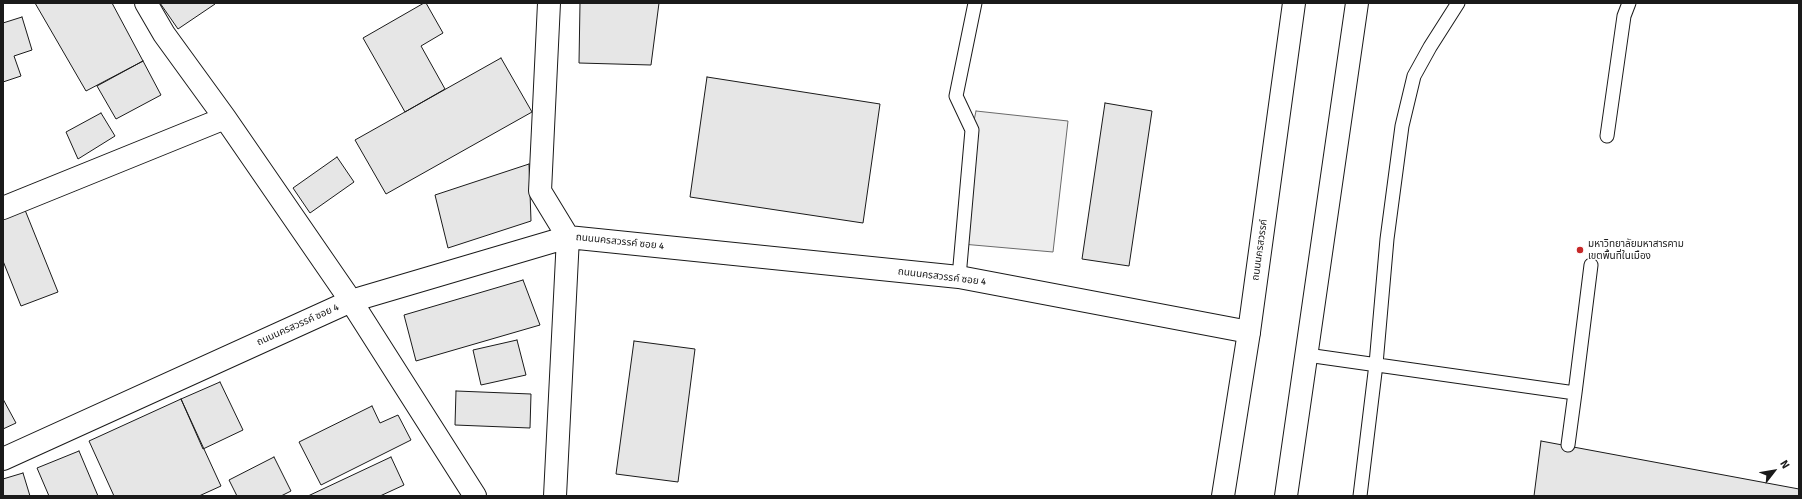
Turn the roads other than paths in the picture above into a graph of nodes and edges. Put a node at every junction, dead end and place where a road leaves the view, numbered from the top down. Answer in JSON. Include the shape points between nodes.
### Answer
{"nodes":[{"id":1,"x":146,"y":3,"type":"edge"},
{"id":2,"x":549,"y":3,"type":"edge"},
{"id":3,"x":975,"y":3,"type":"edge"},
{"id":4,"x":1294,"y":3,"type":"edge"},
{"id":5,"x":1357,"y":3,"type":"edge"},
{"id":6,"x":1458,"y":3,"type":"edge"},
{"id":7,"x":1629,"y":3,"type":"edge"},
{"id":8,"x":225,"y":118,"type":"junction"},
{"id":9,"x":1608,"y":136,"type":"dead end"},
{"id":10,"x":3,"y":208,"type":"edge"},
{"id":11,"x":568,"y":237,"type":"junction"},
{"id":12,"x":1591,"y":265,"type":"dead end"},
{"id":13,"x":959,"y":277,"type":"junction"},
{"id":14,"x":351,"y":301,"type":"junction"},
{"id":15,"x":1249,"y":332,"type":"junction"},
{"id":16,"x":1306,"y":355,"type":"junction"},
{"id":17,"x":1376,"y":364,"type":"junction"},
{"id":18,"x":1575,"y":393,"type":"junction"},
{"id":19,"x":1568,"y":444,"type":"dead end"},
{"id":20,"x":3,"y":459,"type":"edge"},
{"id":21,"x":475,"y":496,"type":"edge"},
{"id":22,"x":555,"y":496,"type":"edge"},
{"id":23,"x":1223,"y":496,"type":"edge"},
{"id":24,"x":1286,"y":496,"type":"edge"},
{"id":25,"x":1360,"y":496,"type":"edge"}],
"edges":[{"from":1,"to":8,"type":"street","via":[[164,34]]},
{"from":2,"to":11,"type":"street","via":[[540,191]]},
{"from":3,"to":13,"type":"lane","via":[[956,96],[972,130]]},
{"from":4,"to":15,"type":"street","name":"ถนนนครสวรรค์"},
{"from":5,"to":16,"type":"street"},
{"from":6,"to":17,"type":"lane","via":[[1414,76],[1402,126],[1387,239]]},
{"from":7,"to":9,"type":"lane","via":[[1624,16]]},
{"from":8,"to":10,"type":"street"},
{"from":8,"to":14,"type":"street"},
{"from":11,"to":13,"type":"street","name":"ถนนนครสวรรค์ ซอย 4"},
{"from":11,"to":14,"type":"street","name":"ถนนนครสวรรค์ ซอย 4"},
{"from":11,"to":22,"type":"street"},
{"from":12,"to":18,"type":"lane"},
{"from":13,"to":15,"type":"street","name":"ถนนนครสวรรค์ ซอย 4"},
{"from":14,"to":20,"type":"street","name":"ถนนนครสวรรค์ ซอย 4"},
{"from":14,"to":21,"type":"street"},
{"from":15,"to":23,"type":"street","name":"ถนนนครสวรรค์"},
{"from":16,"to":17,"type":"lane"},
{"from":16,"to":24,"type":"street"},
{"from":17,"to":18,"type":"lane"},
{"from":17,"to":25,"type":"lane"},
{"from":18,"to":19,"type":"lane"}]}
